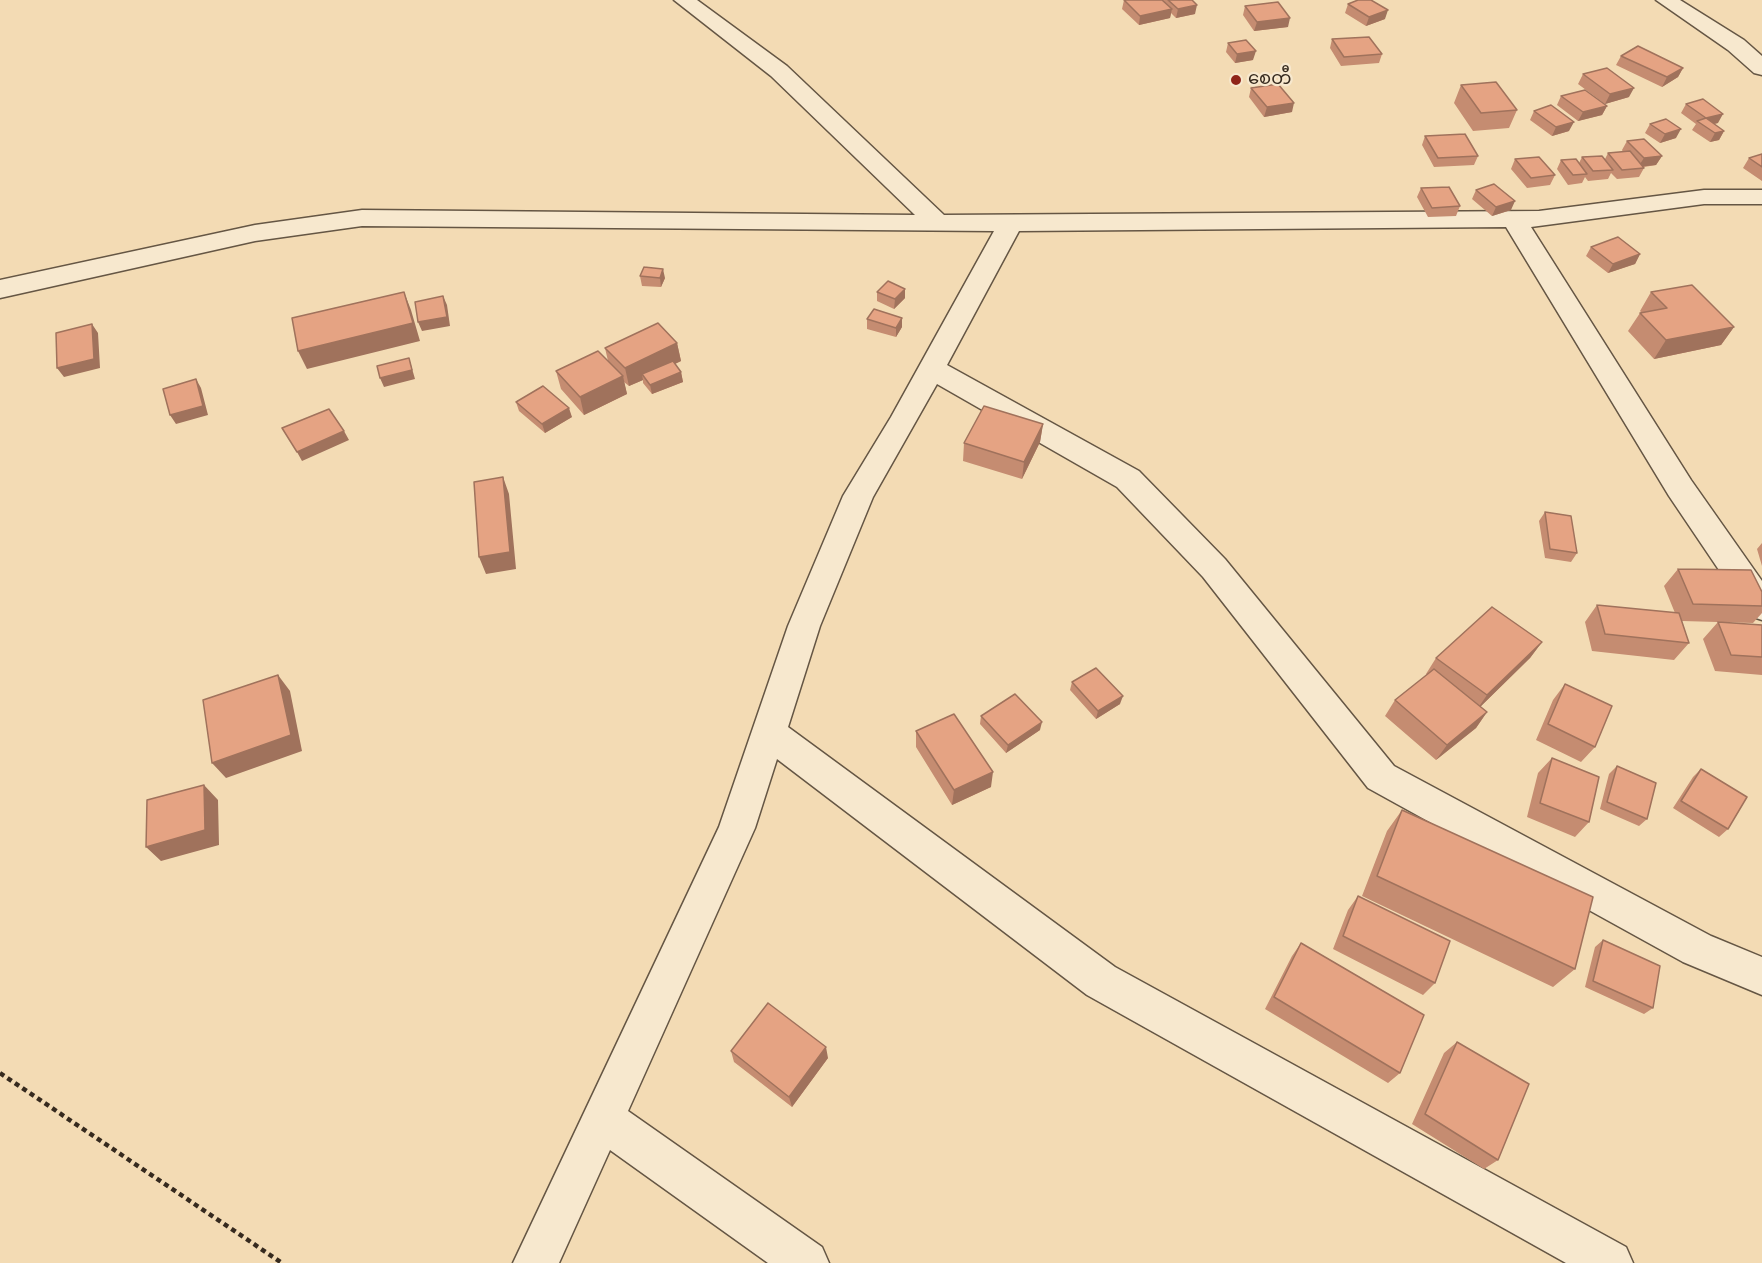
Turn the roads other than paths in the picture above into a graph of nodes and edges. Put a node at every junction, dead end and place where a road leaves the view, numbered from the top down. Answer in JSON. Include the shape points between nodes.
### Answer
{"nodes":[{"id":1,"x":684,"y":0,"type":"edge"},
{"id":2,"x":1666,"y":0,"type":"edge"},
{"id":3,"x":1762,"y":68,"type":"edge"},
{"id":4,"x":1762,"y":196,"type":"edge"},
{"id":5,"x":1515,"y":219,"type":"junction"},
{"id":6,"x":937,"y":222,"type":"junction"},
{"id":7,"x":1011,"y":223,"type":"junction"},
{"id":8,"x":0,"y":289,"type":"edge"},
{"id":9,"x":930,"y":368,"type":"junction"},
{"id":10,"x":1762,"y":607,"type":"edge"},
{"id":11,"x":769,"y":733,"type":"junction"},
{"id":12,"x":1762,"y":976,"type":"edge"},
{"id":13,"x":602,"y":1119,"type":"junction"},
{"id":14,"x":536,"y":1263,"type":"edge"},
{"id":15,"x":806,"y":1263,"type":"edge"},
{"id":16,"x":1610,"y":1263,"type":"edge"}],
"edges":[{"from":1,"to":6,"type":"street","via":[[779,71]]},
{"from":2,"to":3,"type":"street","via":[[1736,45]]},
{"from":4,"to":5,"type":"street","via":[[1704,197]]},
{"from":5,"to":7,"type":"street"},
{"from":5,"to":10,"type":"street","via":[[1680,488]]},
{"from":6,"to":7,"type":"street"},
{"from":6,"to":8,"type":"street","via":[[362,218],[255,233]]},
{"from":7,"to":9,"type":"street"},
{"from":9,"to":11,"type":"street","via":[[858,496],[804,626]]},
{"from":9,"to":12,"type":"street","via":[[1128,479],[1214,568],[1381,777],[1697,949]]},
{"from":11,"to":13,"type":"street","via":[[737,828]]},
{"from":11,"to":16,"type":"street","via":[[1101,981]]},
{"from":13,"to":14,"type":"street"},
{"from":13,"to":15,"type":"street"}]}
